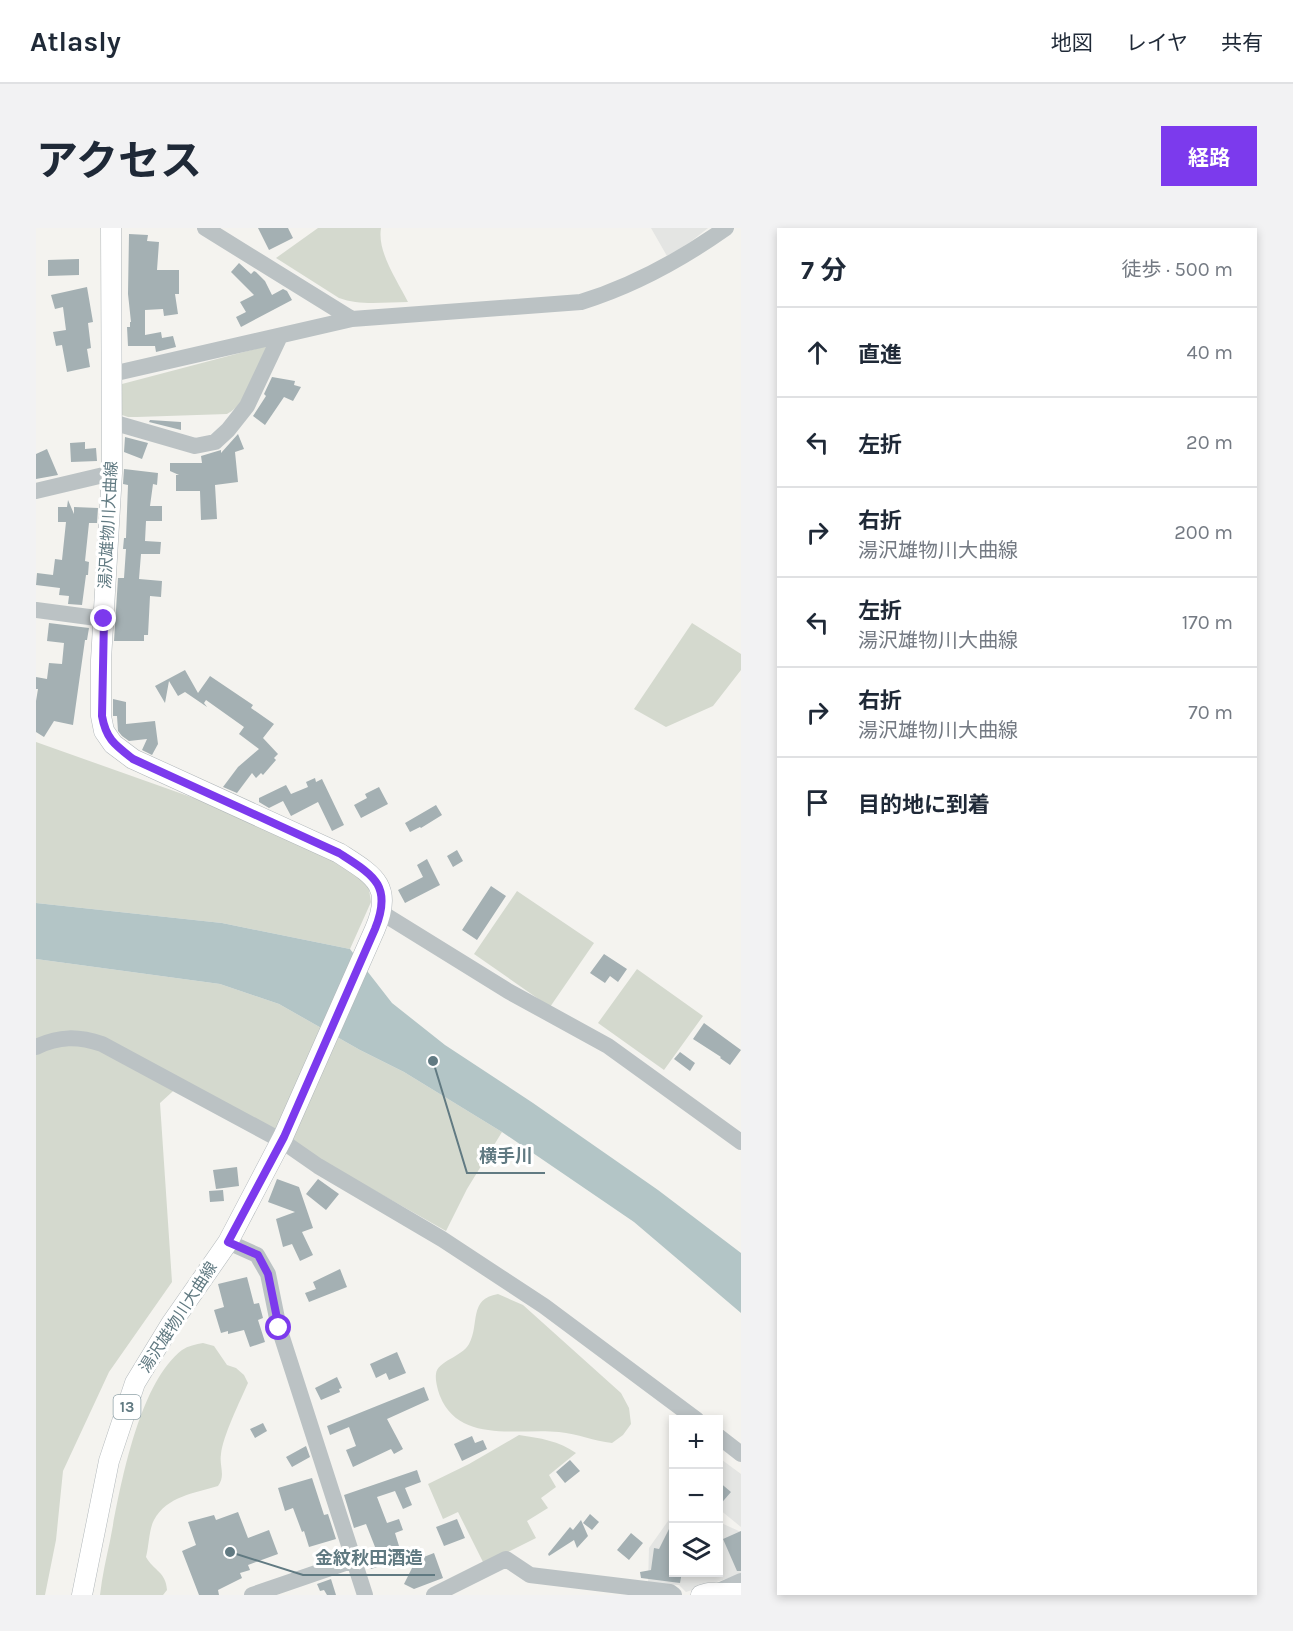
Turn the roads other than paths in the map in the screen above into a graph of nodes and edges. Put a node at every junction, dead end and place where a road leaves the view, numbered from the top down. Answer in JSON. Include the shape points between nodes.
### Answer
{"nodes":[{"id":1,"x":111,"y":228,"type":"edge"},
{"id":2,"x":205,"y":228,"type":"edge"},
{"id":3,"x":726,"y":228,"type":"edge"},
{"id":4,"x":352,"y":319,"type":"junction"},
{"id":5,"x":280,"y":336,"type":"junction"},
{"id":6,"x":112,"y":374,"type":"junction"},
{"id":7,"x":112,"y":422,"type":"junction"},
{"id":8,"x":112,"y":473,"type":"junction"},
{"id":9,"x":36,"y":491,"type":"edge"},
{"id":10,"x":36,"y":610,"type":"edge"},
{"id":11,"x":104,"y":619,"type":"junction"},
{"id":12,"x":379,"y":921,"type":"junction"},
{"id":13,"x":36,"y":1047,"type":"edge"},
{"id":14,"x":283,"y":1139,"type":"junction"},
{"id":15,"x":741,"y":1142,"type":"edge"},
{"id":16,"x":228,"y":1242,"type":"junction"},
{"id":17,"x":692,"y":1415,"type":"edge"},
{"id":18,"x":723,"y":1440,"type":"edge"},
{"id":19,"x":741,"y":1454,"type":"edge"},
{"id":20,"x":354,"y":1560,"type":"junction"},
{"id":21,"x":741,"y":1581,"type":"edge"},
{"id":22,"x":741,"y":1593,"type":"edge"},
{"id":23,"x":708,"y":1594,"type":"edge"},
{"id":24,"x":82,"y":1595,"type":"edge"},
{"id":25,"x":252,"y":1595,"type":"edge"},
{"id":26,"x":365,"y":1595,"type":"edge"},
{"id":27,"x":435,"y":1595,"type":"edge"},
{"id":28,"x":674,"y":1595,"type":"edge"}],
"edges":[{"from":1,"to":6,"type":"main road","name":"湯沢雄物川大曲線"},
{"from":2,"to":4,"type":"street"},
{"from":3,"to":4,"type":"street","via":[[641,279],[581,302]]},
{"from":4,"to":5,"type":"street"},
{"from":5,"to":6,"type":"street"},
{"from":5,"to":7,"type":"street","via":[[247,406],[215,442],[195,446]]},
{"from":6,"to":7,"type":"main road","name":"湯沢雄物川大曲線"},
{"from":7,"to":8,"type":"main road","name":"湯沢雄物川大曲線"},
{"from":8,"to":9,"type":"street"},
{"from":8,"to":11,"type":"main road","name":"湯沢雄物川大曲線"},
{"from":10,"to":11,"type":"street"},
{"from":11,"to":12,"type":"main road","name":"湯沢雄物川大曲線","via":[[102,716],[104,731],[113,744],[133,759],[339,853],[370,872],[383,900]]},
{"from":12,"to":14,"type":"main road","name":"湯沢雄物川大曲線","number":"13"},
{"from":12,"to":15,"type":"street","via":[[608,1046]]},
{"from":13,"to":14,"type":"street","via":[[69,1037],[102,1044]]},
{"from":14,"to":16,"type":"main road","name":"湯沢雄物川大曲線","number":"13"},
{"from":14,"to":17,"type":"street","via":[[318,1166],[442,1239],[544,1306]]},
{"from":16,"to":20,"type":"street","via":[[258,1255],[268,1274],[279,1328]]},
{"from":16,"to":24,"type":"main road","name":"湯沢雄物川大曲線","number":"13","via":[[135,1383],[110,1461]]},
{"from":18,"to":19,"type":"street"},
{"from":20,"to":25,"type":"street"},
{"from":20,"to":26,"type":"street"},
{"from":21,"to":23,"type":"street"},
{"from":22,"to":23,"type":"main road"},
{"from":27,"to":28,"type":"street","via":[[506,1559],[530,1575]]}]}
